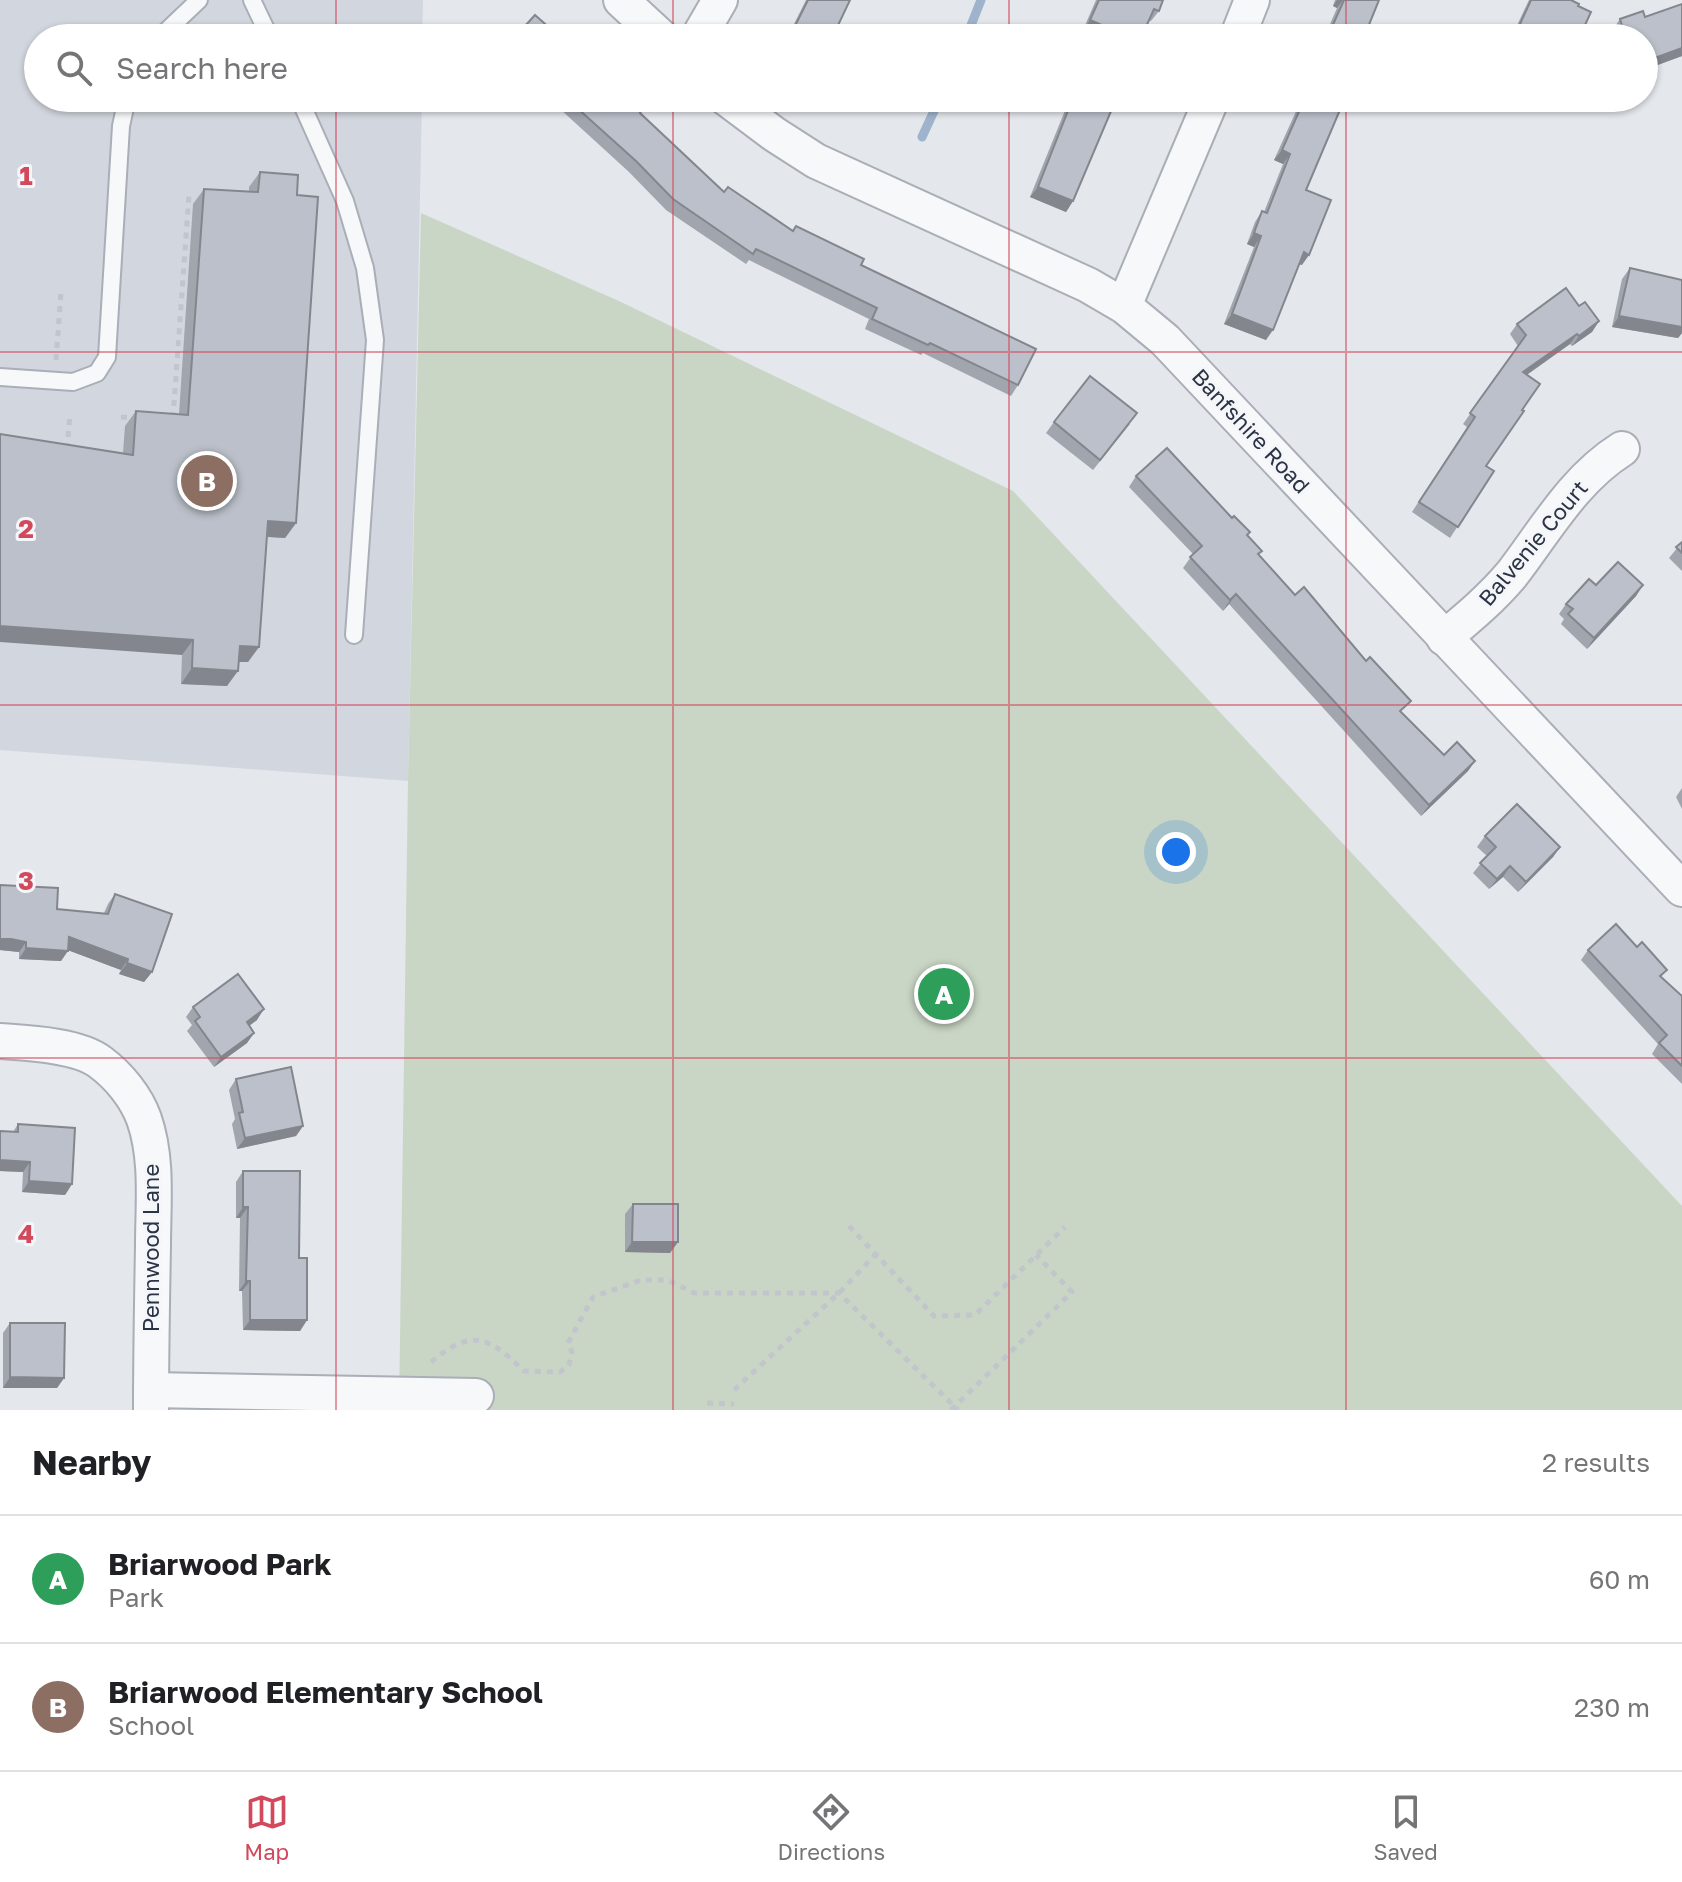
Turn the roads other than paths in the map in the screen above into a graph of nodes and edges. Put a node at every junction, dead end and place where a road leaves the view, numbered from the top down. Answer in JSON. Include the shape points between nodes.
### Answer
{"nodes":[{"id":1,"x":199,"y":0,"type":"edge"},
{"id":2,"x":252,"y":0,"type":"edge"},
{"id":3,"x":621,"y":0,"type":"edge"},
{"id":4,"x":720,"y":0,"type":"edge"},
{"id":5,"x":1252,"y":0,"type":"edge"},
{"id":6,"x":174,"y":24,"type":"edge"},
{"id":7,"x":263,"y":24,"type":"edge"},
{"id":8,"x":647,"y":24,"type":"edge"},
{"id":9,"x":706,"y":24,"type":"edge"},
{"id":10,"x":1243,"y":24,"type":"edge"},
{"id":11,"x":124,"y":112,"type":"edge"},
{"id":12,"x":305,"y":112,"type":"edge"},
{"id":13,"x":745,"y":112,"type":"edge"},
{"id":14,"x":1206,"y":112,"type":"edge"},
{"id":15,"x":1124,"y":306,"type":"junction"},
{"id":16,"x":0,"y":377,"type":"edge"},
{"id":17,"x":1622,"y":449,"type":"dead end"},
{"id":18,"x":354,"y":635,"type":"dead end"},
{"id":19,"x":1444,"y":638,"type":"junction"},
{"id":20,"x":1682,"y":889,"type":"edge"},
{"id":21,"x":0,"y":1041,"type":"edge"},
{"id":22,"x":476,"y":1396,"type":"dead end"},
{"id":23,"x":151,"y":1400,"type":"edge"}],
"edges":[{"from":1,"to":6,"type":"lane"},
{"from":2,"to":7,"type":"lane"},
{"from":3,"to":8,"type":"street"},
{"from":4,"to":9,"type":"street"},
{"from":5,"to":10,"type":"street"},
{"from":11,"to":16,"type":"lane","via":[[107,357],[97,373],[73,382]]},
{"from":12,"to":18,"type":"lane","via":[[345,201],[365,268],[375,340]]},
{"from":13,"to":15,"type":"street","name":"Banfshire Road","via":[[816,161]]},
{"from":14,"to":15,"type":"street"},
{"from":15,"to":19,"type":"street","name":"Banfshire Road","via":[[1165,340]]},
{"from":17,"to":19,"type":"street","name":"Balvenie Court","via":[[1583,483],[1486,602]]},
{"from":19,"to":20,"type":"street","name":"Banfshire Road"},
{"from":21,"to":23,"type":"street","name":"Pennwood Lane","via":[[83,1053],[99,1061],[137,1103],[154,1174]]},
{"from":22,"to":23,"type":"street"}]}
